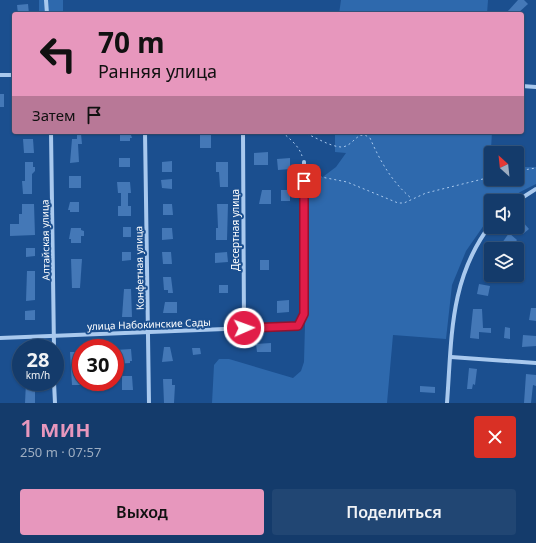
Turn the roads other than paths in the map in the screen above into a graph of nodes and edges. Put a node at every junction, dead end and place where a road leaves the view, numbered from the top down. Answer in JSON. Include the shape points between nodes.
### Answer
{"nodes":[{"id":1,"x":46,"y":0,"type":"edge"},
{"id":2,"x":47,"y":12,"type":"edge"},
{"id":3,"x":0,"y":75,"type":"edge"},
{"id":4,"x":12,"y":75,"type":"edge"},
{"id":5,"x":524,"y":86,"type":"edge"},
{"id":6,"x":536,"y":87,"type":"edge"},
{"id":7,"x":50,"y":134,"type":"edge"},
{"id":8,"x":145,"y":134,"type":"edge"},
{"id":9,"x":243,"y":134,"type":"edge"},
{"id":10,"x":304,"y":162,"type":"road end"},
{"id":11,"x":536,"y":189,"type":"edge"},
{"id":12,"x":524,"y":197,"type":"edge"},
{"id":13,"x":485,"y":234,"type":"edge"},
{"id":14,"x":244,"y":328,"type":"junction"},
{"id":15,"x":148,"y":332,"type":"junction"},
{"id":16,"x":54,"y":335,"type":"junction"},
{"id":17,"x":0,"y":338,"type":"edge"},
{"id":18,"x":54,"y":339,"type":"edge"},
{"id":19,"x":451,"y":357,"type":"junction"},
{"id":20,"x":536,"y":363,"type":"edge"},
{"id":21,"x":54,"y":391,"type":"edge"},
{"id":22,"x":55,"y":403,"type":"edge"},
{"id":23,"x":149,"y":403,"type":"edge"},
{"id":24,"x":448,"y":403,"type":"edge"}],
"edges":[{"from":1,"to":2,"type":"street"},
{"from":3,"to":4,"type":"street"},
{"from":5,"to":6,"type":"street"},
{"from":7,"to":16,"type":"street","name":"Алтайская улица"},
{"from":8,"to":15,"type":"street","name":"Конфетная улица"},
{"from":9,"to":14,"type":"street","name":"Десертная улица"},
{"from":10,"to":14,"type":"street","name":"улица Набокинские Сады","via":[[304,314],[298,326]]},
{"from":11,"to":12,"type":"street"},
{"from":13,"to":19,"type":"street","via":[[458,287]]},
{"from":14,"to":15,"type":"street","name":"улица Набокинские Сады"},
{"from":15,"to":16,"type":"street","name":"улица Набокинские Сады"},
{"from":15,"to":23,"type":"street","name":"Конфетная улица"},
{"from":16,"to":17,"type":"street","name":"улица Набокинские Сады"},
{"from":16,"to":18,"type":"street","name":"Алтайская улица"},
{"from":19,"to":20,"type":"street"},
{"from":19,"to":24,"type":"street"},
{"from":21,"to":22,"type":"street"}]}
